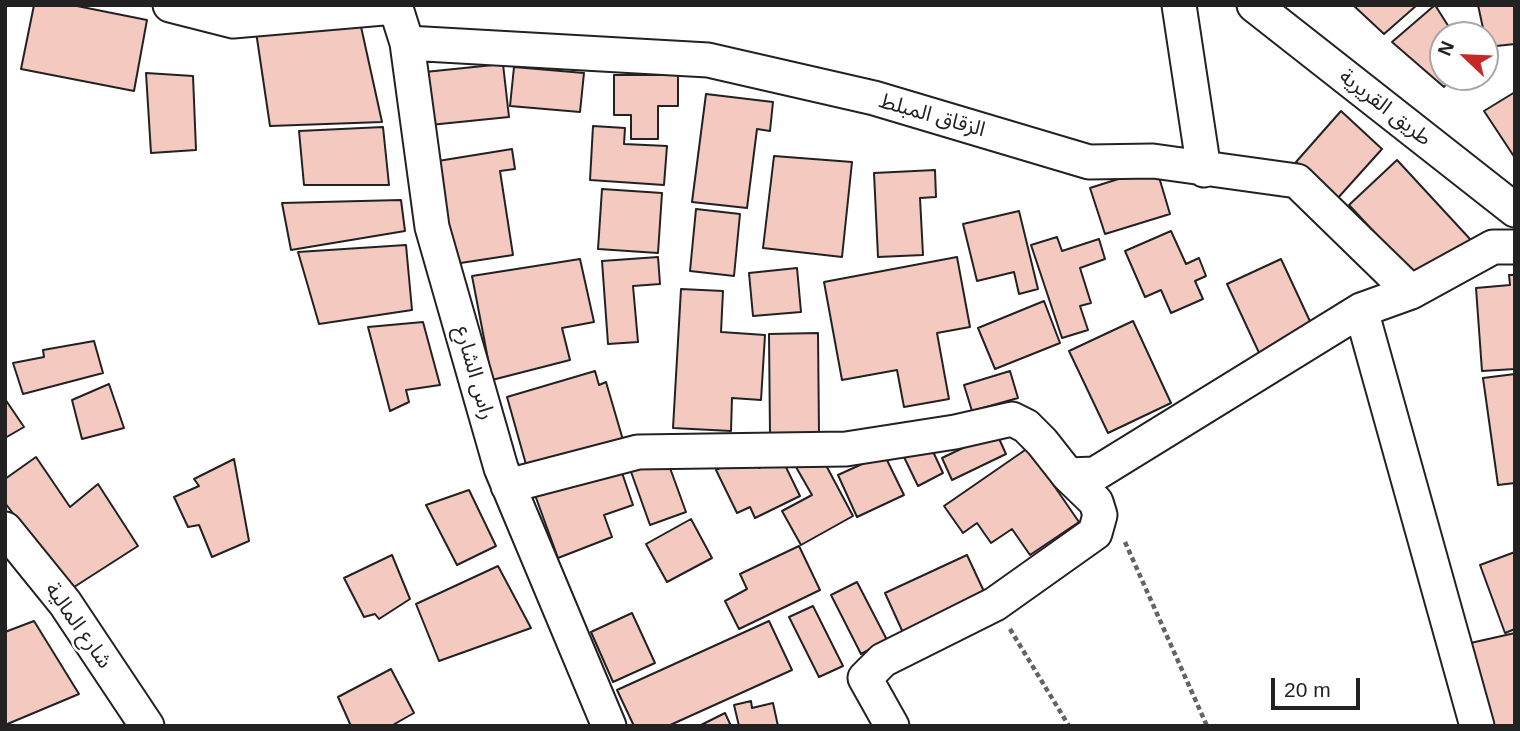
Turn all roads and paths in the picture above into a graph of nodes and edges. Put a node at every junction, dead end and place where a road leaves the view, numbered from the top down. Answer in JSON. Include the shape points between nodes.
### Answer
{"nodes":[{"id":1,"x":170,"y":5,"type":"edge"},
{"id":2,"x":1179,"y":5,"type":"edge"},
{"id":3,"x":1254,"y":5,"type":"edge"},
{"id":4,"x":395,"y":6,"type":"edge"},
{"id":5,"x":407,"y":43,"type":"junction"},
{"id":6,"x":1204,"y":170,"type":"junction"},
{"id":7,"x":1515,"y":210,"type":"edge"},
{"id":8,"x":1515,"y":247,"type":"edge"},
{"id":9,"x":1411,"y":292,"type":"junction"},
{"id":10,"x":1362,"y":310,"type":"junction"},
{"id":11,"x":1068,"y":475,"type":"junction"},
{"id":12,"x":508,"y":486,"type":"junction"},
{"id":13,"x":5,"y":529,"type":"edge"},
{"id":14,"x":1123,"y":537,"type":"dead end"},
{"id":15,"x":995,"y":604,"type":"junction"},
{"id":16,"x":146,"y":726,"type":"edge"},
{"id":17,"x":609,"y":726,"type":"edge"},
{"id":18,"x":892,"y":726,"type":"edge"},
{"id":19,"x":1069,"y":726,"type":"edge"},
{"id":20,"x":1207,"y":726,"type":"edge"},
{"id":21,"x":1477,"y":726,"type":"edge"}],
"edges":[{"from":1,"to":4,"type":"street","via":[[233,22]]},
{"from":2,"to":6,"type":"street"},
{"from":3,"to":7,"type":"street","name":"طريق القريرية"},
{"from":4,"to":5,"type":"street","name":"راس الشارع"},
{"from":5,"to":6,"type":"street","name":"الزقاق المبلط","via":[[708,60],[874,99],[1090,162],[1153,161]]},
{"from":5,"to":12,"type":"street","name":"راس الشارع","via":[[432,227]]},
{"from":6,"to":9,"type":"street","name":"الزقاق المبلط","via":[[1297,181]]},
{"from":8,"to":9,"type":"street","via":[[1493,247]]},
{"from":9,"to":10,"type":"street"},
{"from":10,"to":11,"type":"street","via":[[1095,474]]},
{"from":10,"to":21,"type":"street"},
{"from":11,"to":12,"type":"street","via":[[1042,442],[1012,419],[846,449],[638,452]]},
{"from":11,"to":15,"type":"street","via":[[1096,502],[1100,515],[1095,533]]},
{"from":12,"to":17,"type":"street","name":"راس الشارع"},
{"from":13,"to":16,"type":"street","name":"شارع المالية","via":[[65,603]]},
{"from":14,"to":20,"type":"path"},
{"from":15,"to":18,"type":"street","via":[[883,660],[865,678]]},
{"from":15,"to":19,"type":"path"}]}
